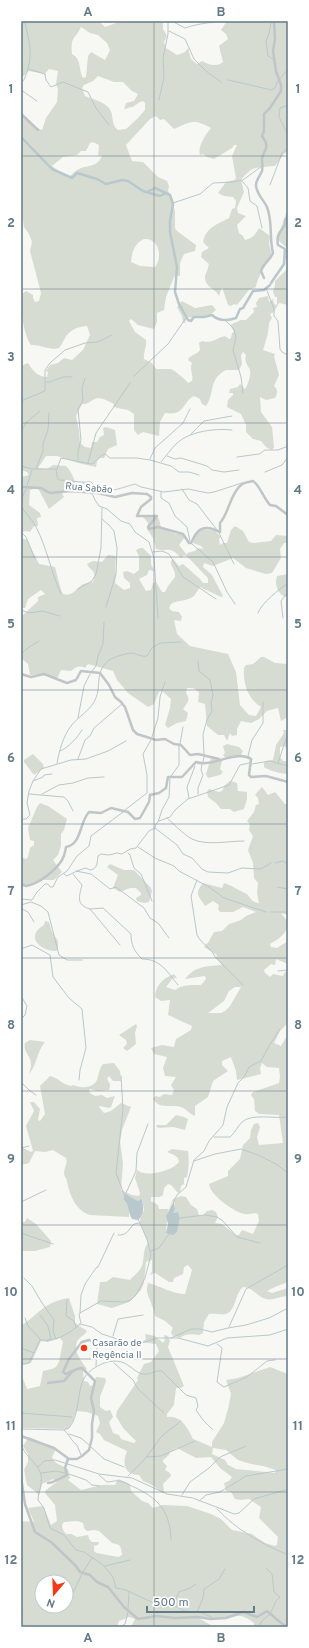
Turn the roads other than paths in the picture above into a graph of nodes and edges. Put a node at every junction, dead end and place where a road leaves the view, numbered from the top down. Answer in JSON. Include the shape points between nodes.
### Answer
{"nodes":[{"id":1,"x":274,"y":21,"type":"edge"},
{"id":2,"x":21,"y":114,"type":"edge"},
{"id":3,"x":38,"y":130,"type":"dead end"},
{"id":4,"x":264,"y":278,"type":"dead end"},
{"id":5,"x":21,"y":487,"type":"edge"},
{"id":6,"x":288,"y":515,"type":"edge"},
{"id":7,"x":21,"y":674,"type":"edge"},
{"id":8,"x":219,"y":760,"type":"junction"},
{"id":9,"x":288,"y":782,"type":"edge"},
{"id":10,"x":21,"y":884,"type":"edge"},
{"id":11,"x":102,"y":1347,"type":"dead end"},
{"id":12,"x":72,"y":1371,"type":"junction"},
{"id":13,"x":48,"y":1383,"type":"dead end"},
{"id":14,"x":21,"y":1436,"type":"edge"},
{"id":15,"x":68,"y":1459,"type":"junction"},
{"id":16,"x":21,"y":1477,"type":"edge"},
{"id":17,"x":48,"y":1484,"type":"dead end"},
{"id":18,"x":288,"y":1627,"type":"edge"}],
"edges":[{"from":1,"to":4,"type":"street","via":[[273,52],[281,91],[264,114],[262,136],[267,150],[262,159],[262,172],[256,180],[258,195],[267,207],[271,223],[272,253],[262,267]]},
{"from":2,"to":3,"type":"street"},
{"from":5,"to":6,"type":"street","name":"Rua Sabäo","via":[[41,488],[50,493],[70,491],[115,497],[132,493],[147,494],[150,499],[137,515],[157,516],[149,529],[158,527],[183,534],[189,543],[200,530],[213,528],[220,532],[220,523],[242,484],[256,482],[264,499]]},
{"from":7,"to":8,"type":"street","via":[[31,677],[44,674],[67,683],[76,680],[81,671],[100,673],[121,702],[137,734],[181,745],[190,755],[198,754]]},
{"from":8,"to":9,"type":"street","via":[[237,755],[249,757],[251,777],[267,776]]},
{"from":8,"to":10,"type":"street","via":[[196,762],[182,777],[168,777],[166,788],[150,795],[148,804],[139,818],[135,819],[127,811],[112,808],[102,813],[90,812],[75,843],[65,849],[65,855],[60,863],[46,877],[26,886]]},
{"from":11,"to":12,"type":"street","via":[[89,1340],[81,1343],[69,1359],[64,1372],[66,1374]]},
{"from":12,"to":13,"type":"street","via":[[64,1380]]},
{"from":12,"to":15,"type":"street","via":[[83,1368],[96,1382],[92,1398],[94,1413],[90,1447],[78,1458]]},
{"from":14,"to":15,"type":"street","via":[[54,1448]]},
{"from":15,"to":17,"type":"street","via":[[65,1468],[68,1475]]},
{"from":16,"to":18,"type":"street","via":[[25,1504],[35,1532],[51,1542],[79,1572],[90,1575],[108,1587],[124,1607],[138,1619],[156,1616],[226,1618],[243,1612],[257,1617],[267,1611]]}]}
